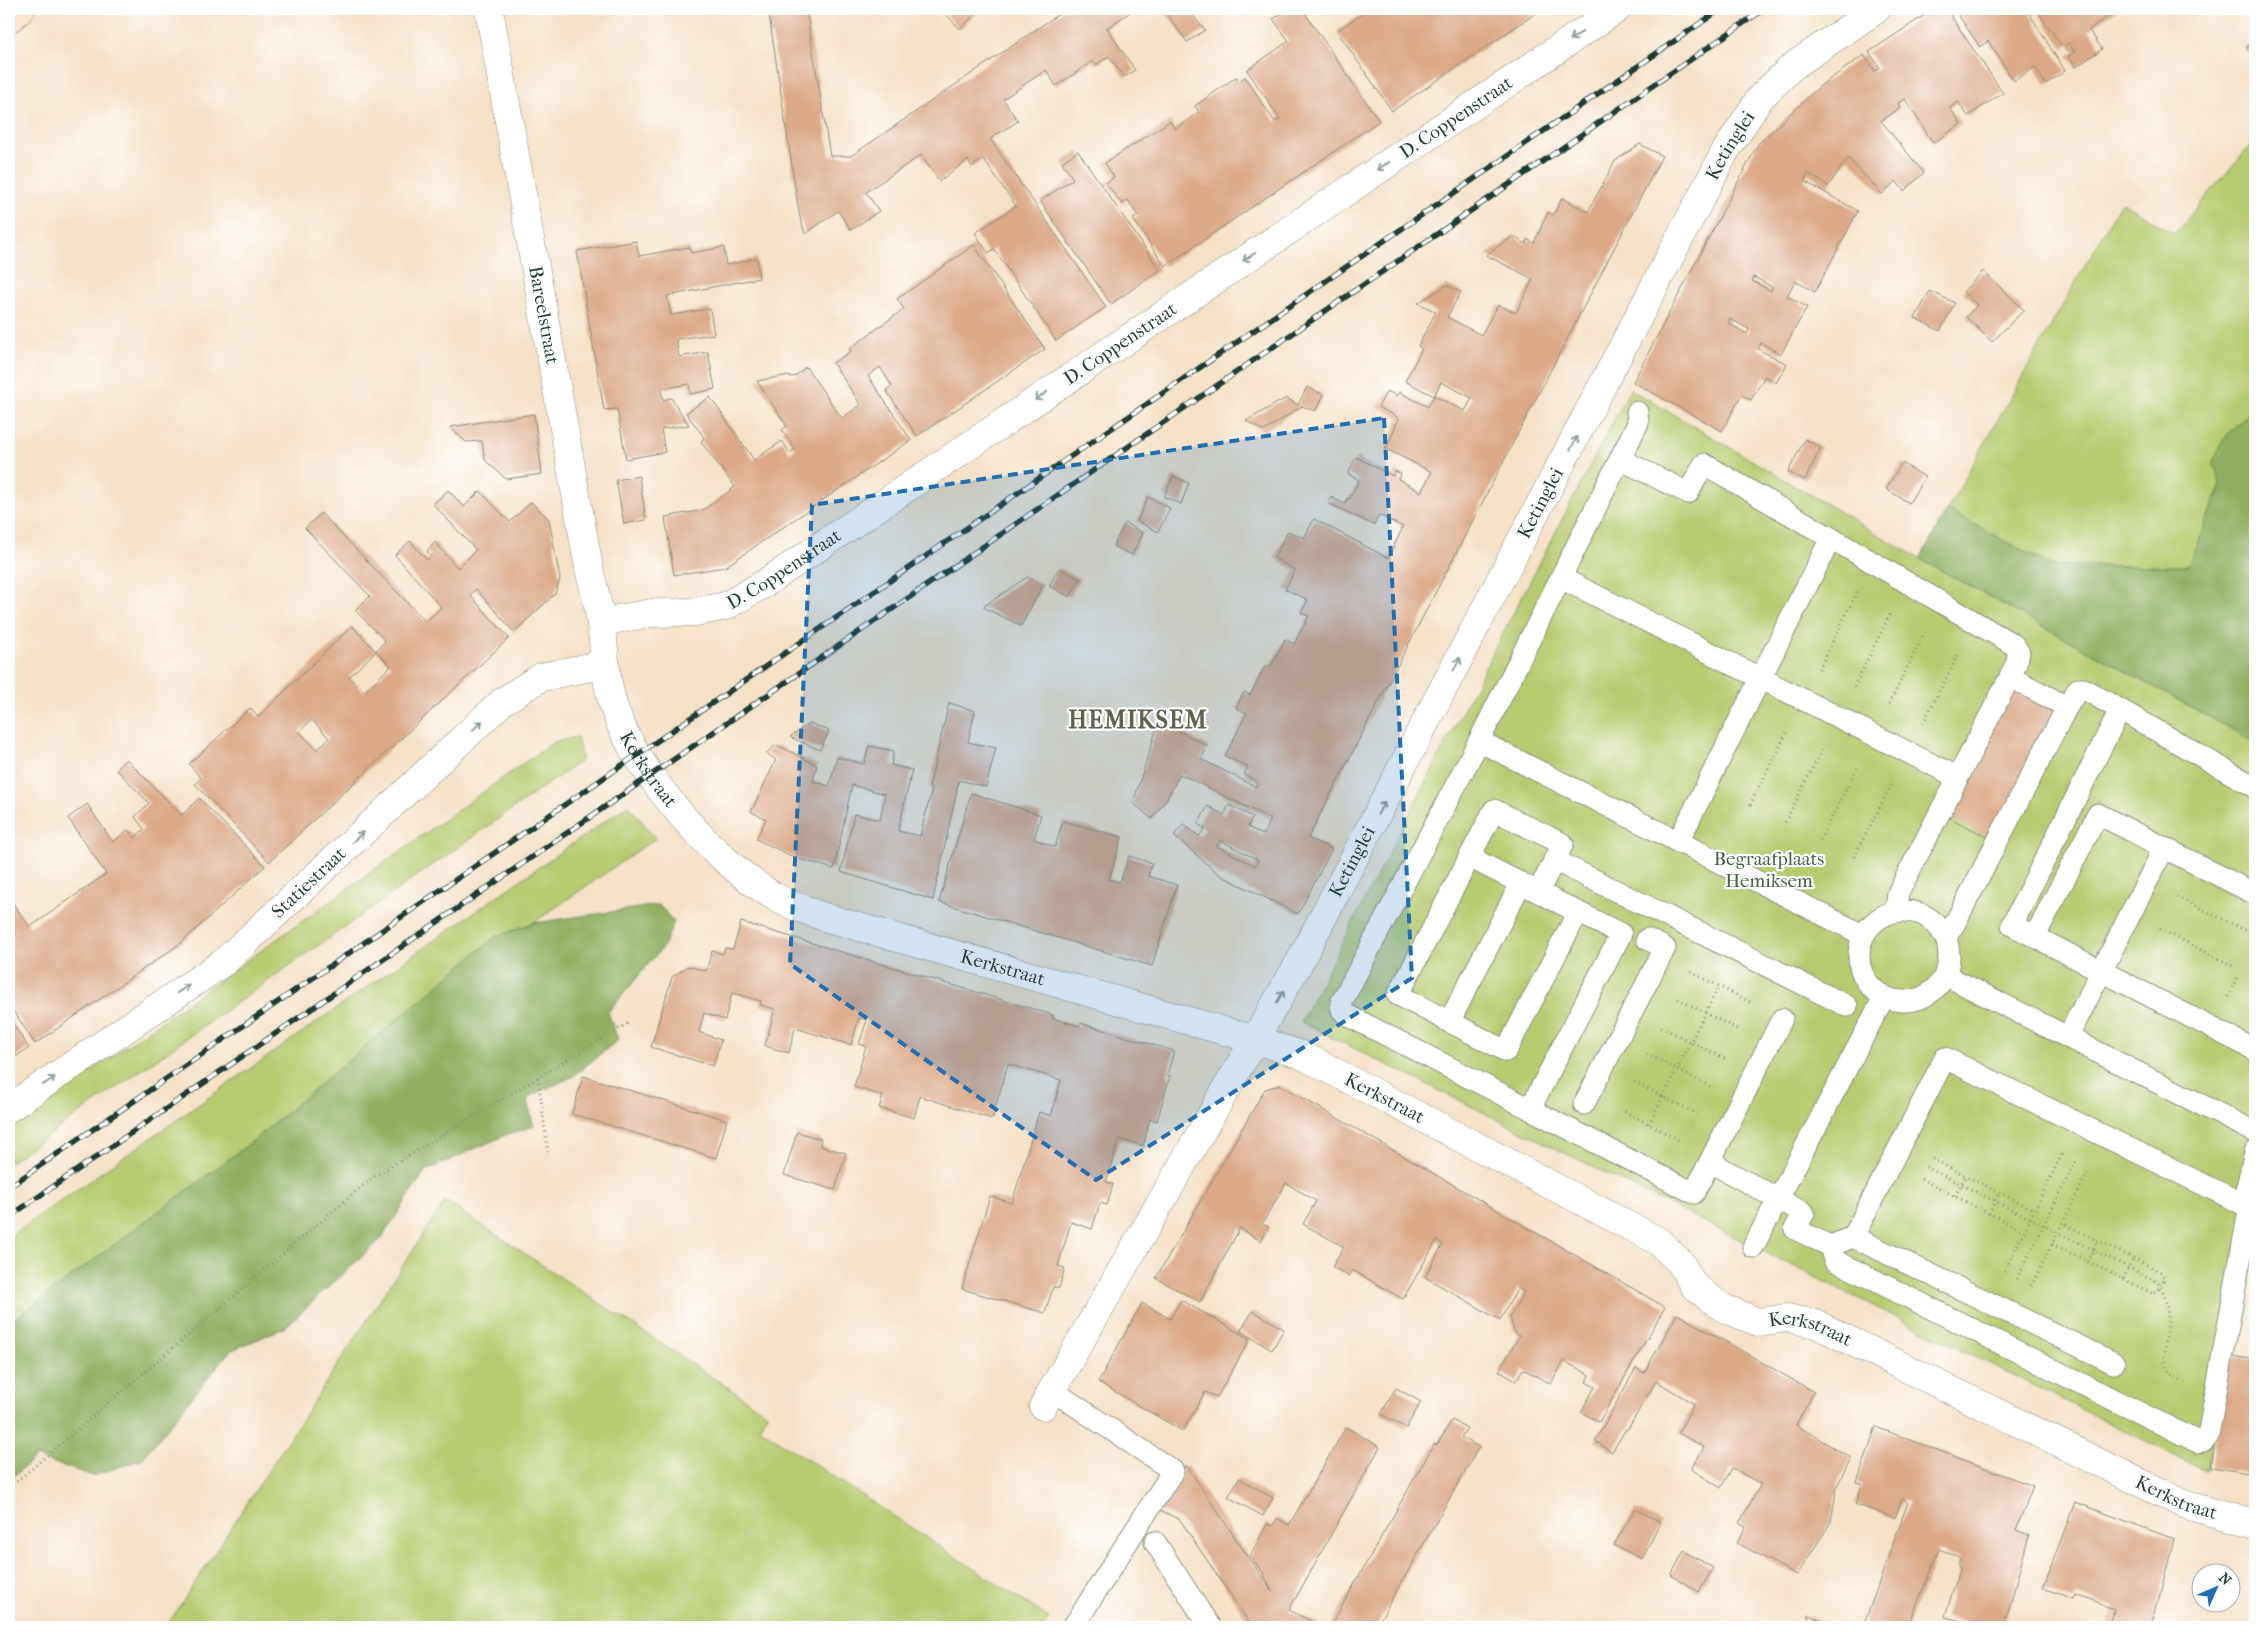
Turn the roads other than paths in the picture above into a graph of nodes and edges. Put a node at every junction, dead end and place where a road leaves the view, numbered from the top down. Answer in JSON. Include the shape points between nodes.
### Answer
{"nodes":[{"id":1,"x":21,"y":9,"type":"edge"},
{"id":2,"x":489,"y":9,"type":"edge"},
{"id":3,"x":1617,"y":9,"type":"edge"},
{"id":4,"x":1877,"y":9,"type":"edge"},
{"id":5,"x":9,"y":19,"type":"edge"},
{"id":6,"x":1637,"y":412,"type":"dead end"},
{"id":7,"x":1620,"y":459,"type":"junction"},
{"id":8,"x":1831,"y":538,"type":"junction"},
{"id":9,"x":1561,"y":578,"type":"junction"},
{"id":10,"x":601,"y":622,"type":"junction"},
{"id":11,"x":605,"y":664,"type":"junction"},
{"id":12,"x":2010,"y":677,"type":"junction"},
{"id":13,"x":1760,"y":678,"type":"junction"},
{"id":14,"x":2067,"y":707,"type":"junction"},
{"id":15,"x":2120,"y":710,"type":"junction"},
{"id":16,"x":1479,"y":741,"type":"junction"},
{"id":17,"x":1958,"y":777,"type":"junction"},
{"id":18,"x":2255,"y":787,"type":"edge"},
{"id":19,"x":1678,"y":842,"type":"junction"},
{"id":20,"x":2164,"y":848,"type":"junction"},
{"id":21,"x":1469,"y":857,"type":"junction"},
{"id":22,"x":1554,"y":860,"type":"junction"},
{"id":23,"x":1530,"y":888,"type":"junction"},
{"id":24,"x":2255,"y":894,"type":"edge"},
{"id":25,"x":1896,"y":910,"type":"junction"},
{"id":26,"x":1578,"y":912,"type":"junction"},
{"id":27,"x":1660,"y":913,"type":"junction"},
{"id":28,"x":1622,"y":934,"type":"junction"},
{"id":29,"x":1863,"y":935,"type":"junction"},
{"id":30,"x":2035,"y":936,"type":"junction"},
{"id":31,"x":1946,"y":937,"type":"junction"},
{"id":32,"x":1648,"y":939,"type":"junction"},
{"id":33,"x":2102,"y":971,"type":"junction"},
{"id":34,"x":1945,"y":975,"type":"junction"},
{"id":35,"x":1884,"y":996,"type":"junction"},
{"id":36,"x":1847,"y":1006,"type":"dead end"},
{"id":37,"x":1782,"y":1019,"type":"road end"},
{"id":38,"x":1449,"y":1022,"type":"junction"},
{"id":39,"x":2068,"y":1037,"type":"junction"},
{"id":40,"x":1256,"y":1040,"type":"junction"},
{"id":41,"x":2255,"y":1050,"type":"edge"},
{"id":42,"x":1587,"y":1099,"type":"road end"},
{"id":43,"x":9,"y":1108,"type":"edge"},
{"id":44,"x":1530,"y":1109,"type":"junction"},
{"id":45,"x":2255,"y":1132,"type":"edge"},
{"id":46,"x":2255,"y":1152,"type":"edge"},
{"id":47,"x":1712,"y":1160,"type":"junction"},
{"id":48,"x":1778,"y":1199,"type":"junction"},
{"id":49,"x":2243,"y":1204,"type":"junction"},
{"id":50,"x":1853,"y":1237,"type":"junction"},
{"id":51,"x":1830,"y":1246,"type":"junction"},
{"id":52,"x":1753,"y":1247,"type":"dead end"},
{"id":53,"x":2114,"y":1363,"type":"dead end"},
{"id":54,"x":1048,"y":1398,"type":"joint"},
{"id":55,"x":2255,"y":1524,"type":"edge"},
{"id":56,"x":1155,"y":1542,"type":"dead end"},
{"id":57,"x":1073,"y":1627,"type":"edge"},
{"id":58,"x":1210,"y":1627,"type":"edge"}],
"edges":[{"from":1,"to":5,"type":"main road"},
{"from":2,"to":10,"type":"street","name":"Bareelstraat"},
{"from":3,"to":10,"type":"street","name":"D. Coppenstraat","one_way":true,"via":[[767,582],[726,606],[695,612],[652,612]]},
{"from":40,"to":4,"type":"street","name":"Ketinglei","one_way":true,"via":[[1538,512],[1725,152],[1760,98],[1794,66]]},
{"from":6,"to":7,"type":"lane","via":[[1638,423]]},
{"from":7,"to":8,"type":"lane","via":[[1688,493],[1704,464]]},
{"from":7,"to":9,"type":"lane"},
{"from":8,"to":12,"type":"lane","via":[[2014,645],[2019,653]]},
{"from":8,"to":13,"type":"lane"},
{"from":9,"to":13,"type":"lane"},
{"from":9,"to":16,"type":"lane"},
{"from":10,"to":11,"type":"street","name":"Kerkstraat"},
{"from":11,"to":40,"type":"street","name":"Kerkstraat","via":[[614,710],[636,755],[650,775],[727,863],[773,896],[824,917]]},
{"from":43,"to":11,"type":"street","name":"Statiestraat","one_way":true,"via":[[224,962],[502,702],[541,677]]},
{"from":12,"to":14,"type":"lane"},
{"from":12,"to":17,"type":"lane"},
{"from":13,"to":17,"type":"lane"},
{"from":13,"to":19,"type":"lane"},
{"from":14,"to":15,"type":"lane","via":[[2074,693],[2084,689]]},
{"from":14,"to":31,"type":"lane"},
{"from":15,"to":18,"type":"lane"},
{"from":15,"to":30,"type":"lane","via":[[2012,925]]},
{"from":16,"to":19,"type":"lane"},
{"from":16,"to":44,"type":"lane","via":[[1342,1003],[1342,1010]]},
{"from":17,"to":25,"type":"lane","via":[[1898,893]]},
{"from":19,"to":29,"type":"lane"},
{"from":20,"to":24,"type":"lane"},
{"from":20,"to":30,"type":"lane","via":[[2098,814]]},
{"from":20,"to":33,"type":"lane"},
{"from":21,"to":22,"type":"lane","via":[[1494,810],[1563,844]]},
{"from":21,"to":23,"type":"lane"},
{"from":21,"to":38,"type":"lane","via":[[1398,995]]},
{"from":22,"to":23,"type":"lane"},
{"from":22,"to":27,"type":"lane"},
{"from":23,"to":26,"type":"lane"},
{"from":23,"to":38,"type":"lane"},
{"from":25,"to":29,"type":"lane","via":[[1882,915]]},
{"from":25,"to":31,"type":"lane","via":[[1924,915],[1937,924]]},
{"from":26,"to":28,"type":"lane"},
{"from":26,"to":38,"type":"lane","via":[[1506,1051]]},
{"from":27,"to":32,"type":"lane"},
{"from":27,"to":36,"type":"lane"},
{"from":28,"to":32,"type":"lane","via":[[1640,943]]},
{"from":28,"to":44,"type":"lane"},
{"from":29,"to":35,"type":"lane","via":[[1859,963],[1864,977]]},
{"from":30,"to":33,"type":"lane"},
{"from":31,"to":34,"type":"lane","via":[[1950,953]]},
{"from":32,"to":42,"type":"lane","via":[[1665,948]]},
{"from":33,"to":39,"type":"lane"},
{"from":33,"to":41,"type":"lane"},
{"from":34,"to":35,"type":"lane","via":[[1930,994],[1915,1000],[1899,1001]]},
{"from":34,"to":39,"type":"lane"},
{"from":35,"to":48,"type":"lane"},
{"from":37,"to":47,"type":"lane"},
{"from":39,"to":45,"type":"lane"},
{"from":40,"to":54,"type":"street","name":"Ketinglei"},
{"from":40,"to":55,"type":"street","name":"Kerkstraat","via":[[1302,1056],[1658,1241],[1680,1262],[1694,1286],[1723,1308],[1758,1322],[1787,1318],[1816,1324],[2186,1505]]},
{"from":44,"to":47,"type":"lane","via":[[1694,1193]]},
{"from":46,"to":49,"type":"lane"},
{"from":47,"to":48,"type":"lane"},
{"from":48,"to":51,"type":"lane","via":[[1804,1213],[1795,1229]]},
{"from":48,"to":52,"type":"lane"},
{"from":49,"to":50,"type":"lane","via":[[1945,1058]]},
{"from":49,"to":51,"type":"lane","via":[[2249,1211],[2210,1426],[2208,1436],[2198,1442],[1834,1260]]},
{"from":50,"to":51,"type":"lane"},
{"from":50,"to":53,"type":"lane"},
{"from":54,"to":57,"type":"lane","via":[[1173,1471]]},
{"from":56,"to":58,"type":"lane"}]}
